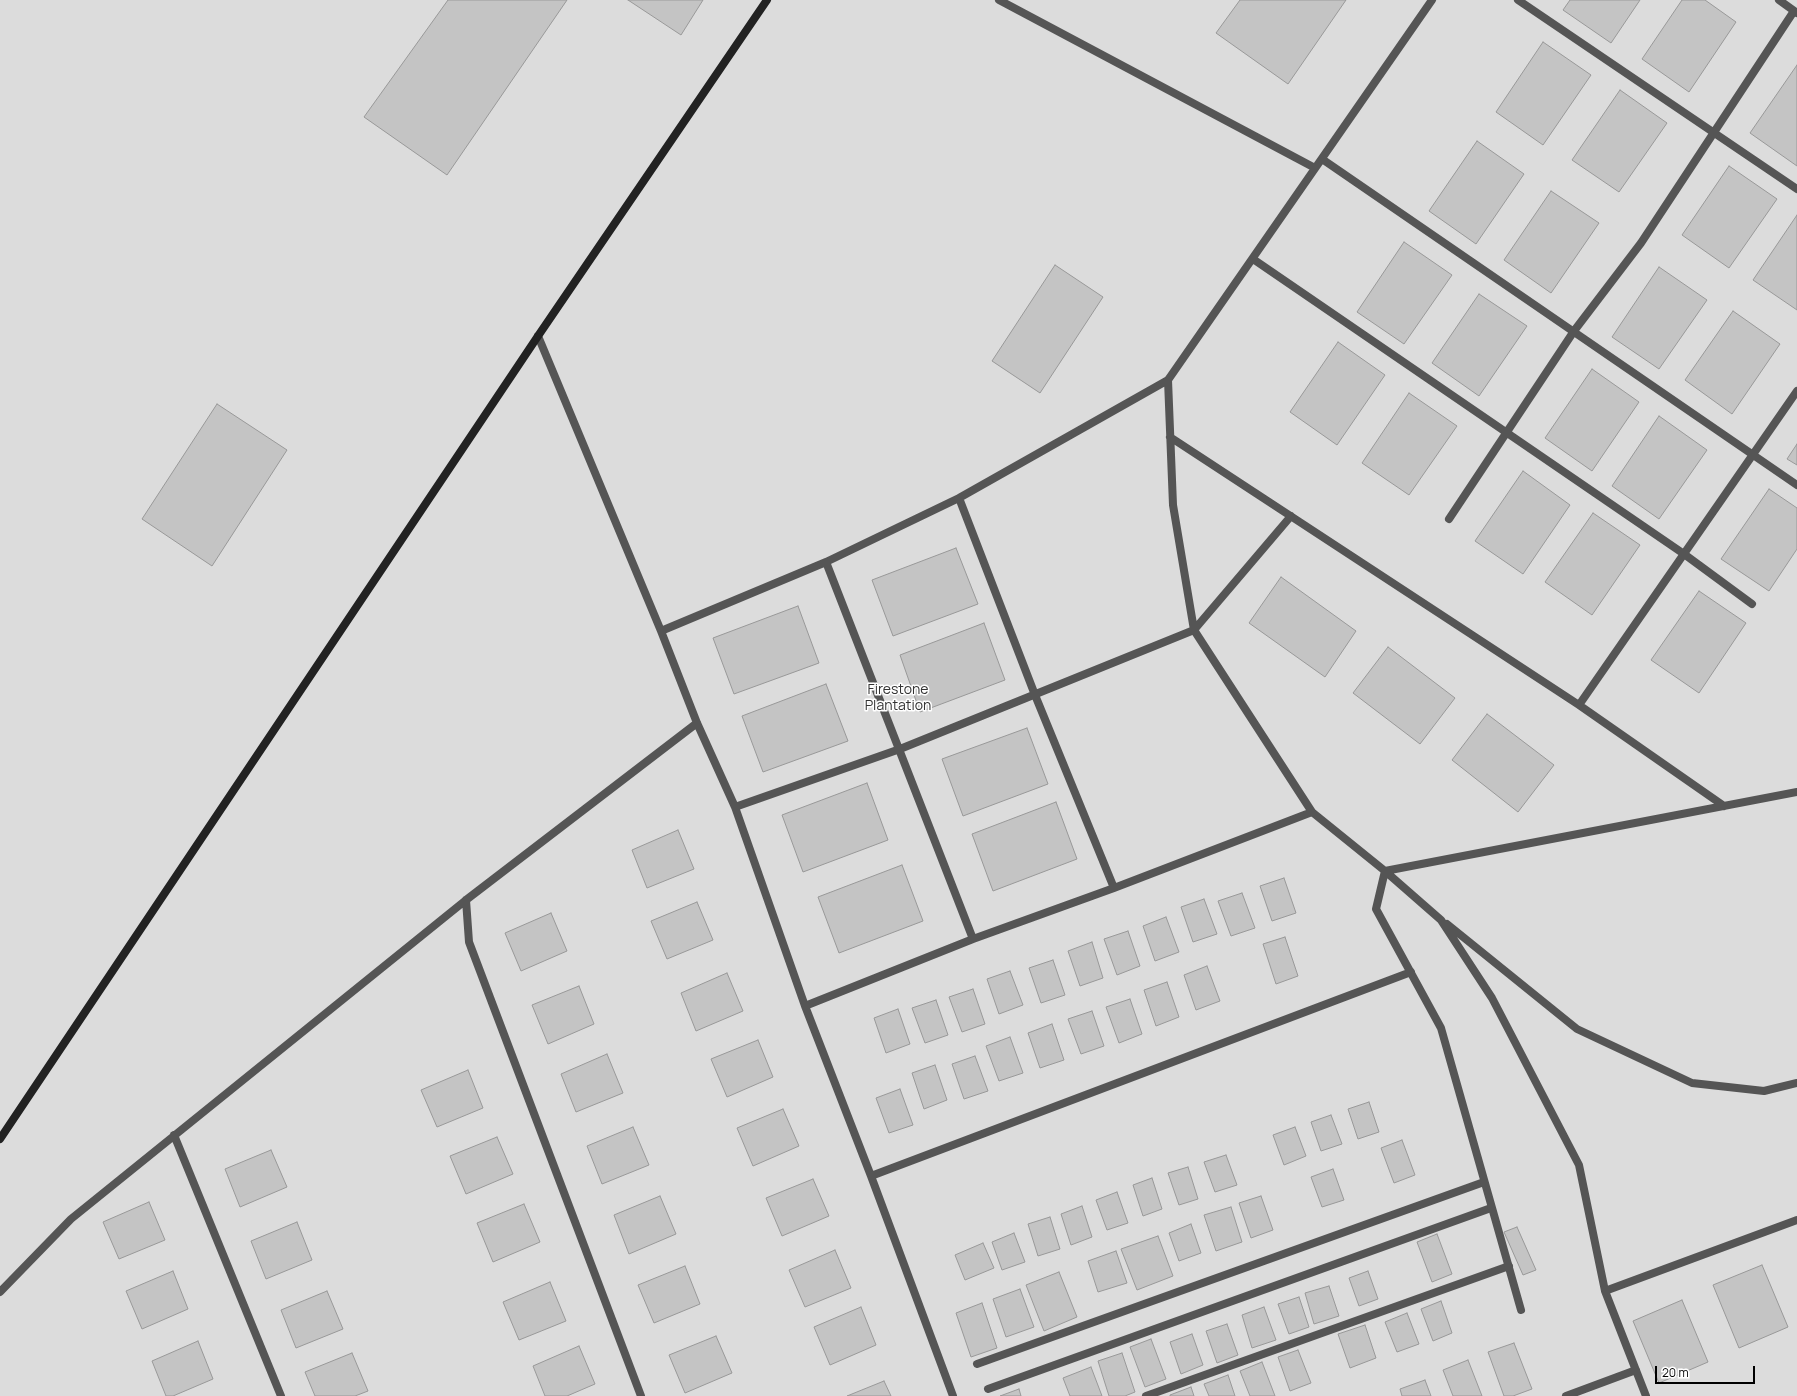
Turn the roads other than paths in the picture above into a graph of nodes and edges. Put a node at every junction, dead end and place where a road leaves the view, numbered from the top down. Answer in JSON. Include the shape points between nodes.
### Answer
{"nodes":[{"id":1,"x":767,"y":0,"type":"edge"},
{"id":2,"x":1000,"y":0,"type":"edge"},
{"id":3,"x":1432,"y":0,"type":"edge"},
{"id":4,"x":1518,"y":0,"type":"edge"},
{"id":5,"x":1779,"y":0,"type":"edge"},
{"id":6,"x":1795,"y":12,"type":"edge"},
{"id":7,"x":1714,"y":133,"type":"junction"},
{"id":8,"x":1322,"y":159,"type":"junction"},
{"id":9,"x":1315,"y":168,"type":"junction"},
{"id":10,"x":1797,"y":189,"type":"edge"},
{"id":11,"x":1253,"y":259,"type":"junction"},
{"id":12,"x":1574,"y":332,"type":"junction"},
{"id":13,"x":538,"y":336,"type":"junction"},
{"id":14,"x":1168,"y":380,"type":"junction"},
{"id":15,"x":1797,"y":391,"type":"edge"},
{"id":16,"x":1507,"y":433,"type":"junction"},
{"id":17,"x":1170,"y":437,"type":"junction"},
{"id":18,"x":1753,"y":454,"type":"junction"},
{"id":19,"x":1797,"y":485,"type":"edge"},
{"id":20,"x":959,"y":498,"type":"junction"},
{"id":21,"x":1291,"y":516,"type":"junction"},
{"id":22,"x":1449,"y":519,"type":"dead end"},
{"id":23,"x":1684,"y":554,"type":"junction"},
{"id":24,"x":826,"y":562,"type":"junction"},
{"id":25,"x":1752,"y":604,"type":"dead end"},
{"id":26,"x":1194,"y":630,"type":"junction"},
{"id":27,"x":661,"y":631,"type":"junction"},
{"id":28,"x":1035,"y":695,"type":"junction"},
{"id":29,"x":1579,"y":705,"type":"junction"},
{"id":30,"x":697,"y":723,"type":"junction"},
{"id":31,"x":900,"y":749,"type":"junction"},
{"id":32,"x":1797,"y":792,"type":"edge"},
{"id":33,"x":1724,"y":806,"type":"junction"},
{"id":34,"x":735,"y":807,"type":"junction"},
{"id":35,"x":1312,"y":812,"type":"junction"},
{"id":36,"x":1385,"y":871,"type":"junction"},
{"id":37,"x":1114,"y":888,"type":"junction"},
{"id":38,"x":466,"y":900,"type":"junction"},
{"id":39,"x":1441,"y":920,"type":"junction"},
{"id":40,"x":973,"y":938,"type":"junction"},
{"id":41,"x":1411,"y":972,"type":"junction"},
{"id":42,"x":804,"y":1006,"type":"junction"},
{"id":43,"x":1797,"y":1083,"type":"edge"},
{"id":44,"x":174,"y":1135,"type":"junction"},
{"id":45,"x":0,"y":1139,"type":"edge"},
{"id":46,"x":871,"y":1176,"type":"junction"},
{"id":47,"x":1484,"y":1182,"type":"junction"},
{"id":48,"x":1491,"y":1208,"type":"junction"},
{"id":49,"x":1797,"y":1220,"type":"edge"},
{"id":50,"x":1509,"y":1266,"type":"junction"},
{"id":51,"x":1605,"y":1291,"type":"junction"},
{"id":52,"x":0,"y":1292,"type":"edge"},
{"id":53,"x":1521,"y":1310,"type":"dead end"},
{"id":54,"x":977,"y":1364,"type":"dead end"},
{"id":55,"x":1636,"y":1370,"type":"junction"},
{"id":56,"x":988,"y":1389,"type":"dead end"},
{"id":57,"x":281,"y":1396,"type":"edge"},
{"id":58,"x":641,"y":1396,"type":"edge"},
{"id":59,"x":953,"y":1396,"type":"edge"},
{"id":60,"x":1146,"y":1396,"type":"edge"},
{"id":61,"x":1566,"y":1396,"type":"edge"},
{"id":62,"x":1646,"y":1396,"type":"edge"}],
"edges":[{"from":1,"to":13,"type":"main road"},
{"from":2,"to":9,"type":"street"},
{"from":3,"to":8,"type":"street"},
{"from":4,"to":7,"type":"street"},
{"from":5,"to":6,"type":"street"},
{"from":6,"to":7,"type":"street"},
{"from":7,"to":10,"type":"street"},
{"from":7,"to":12,"type":"street","via":[[1640,242]]},
{"from":8,"to":9,"type":"street"},
{"from":8,"to":12,"type":"street"},
{"from":9,"to":11,"type":"street"},
{"from":11,"to":14,"type":"street"},
{"from":11,"to":16,"type":"street"},
{"from":12,"to":16,"type":"street"},
{"from":12,"to":18,"type":"street"},
{"from":13,"to":27,"type":"street"},
{"from":13,"to":45,"type":"main road"},
{"from":14,"to":17,"type":"street"},
{"from":14,"to":20,"type":"street"},
{"from":15,"to":18,"type":"street"},
{"from":16,"to":22,"type":"street"},
{"from":16,"to":23,"type":"street"},
{"from":17,"to":21,"type":"street"},
{"from":17,"to":26,"type":"street","via":[[1173,505]]},
{"from":18,"to":19,"type":"street"},
{"from":18,"to":23,"type":"street"},
{"from":20,"to":24,"type":"street"},
{"from":20,"to":28,"type":"street"},
{"from":21,"to":26,"type":"street"},
{"from":21,"to":29,"type":"street"},
{"from":23,"to":25,"type":"street"},
{"from":23,"to":29,"type":"street"},
{"from":24,"to":27,"type":"street"},
{"from":24,"to":31,"type":"street"},
{"from":26,"to":28,"type":"street"},
{"from":26,"to":35,"type":"street"},
{"from":27,"to":30,"type":"street"},
{"from":28,"to":31,"type":"street"},
{"from":28,"to":37,"type":"street"},
{"from":29,"to":33,"type":"street"},
{"from":30,"to":34,"type":"street"},
{"from":30,"to":38,"type":"street"},
{"from":31,"to":34,"type":"street"},
{"from":31,"to":40,"type":"street"},
{"from":32,"to":33,"type":"street"},
{"from":33,"to":36,"type":"street"},
{"from":34,"to":42,"type":"street"},
{"from":35,"to":36,"type":"street"},
{"from":35,"to":37,"type":"street"},
{"from":36,"to":39,"type":"street"},
{"from":36,"to":41,"type":"street","via":[[1376,909]]},
{"from":37,"to":40,"type":"street"},
{"from":38,"to":44,"type":"street"},
{"from":38,"to":58,"type":"street","via":[[469,942]]},
{"from":39,"to":43,"type":"street","via":[[1578,1029],[1692,1083],[1764,1091]]},
{"from":39,"to":51,"type":"street","via":[[1492,998],[1579,1165]]},
{"from":40,"to":42,"type":"street"},
{"from":41,"to":46,"type":"street"},
{"from":41,"to":47,"type":"street","via":[[1441,1028]]},
{"from":42,"to":46,"type":"street"},
{"from":44,"to":52,"type":"street","via":[[71,1219]]},
{"from":44,"to":57,"type":"street"},
{"from":46,"to":59,"type":"street"},
{"from":47,"to":48,"type":"street"},
{"from":47,"to":54,"type":"street"},
{"from":48,"to":50,"type":"street"},
{"from":48,"to":56,"type":"street"},
{"from":49,"to":51,"type":"street"},
{"from":50,"to":53,"type":"street"},
{"from":50,"to":60,"type":"street"},
{"from":51,"to":55,"type":"street"},
{"from":55,"to":61,"type":"street"},
{"from":55,"to":62,"type":"street"}]}
